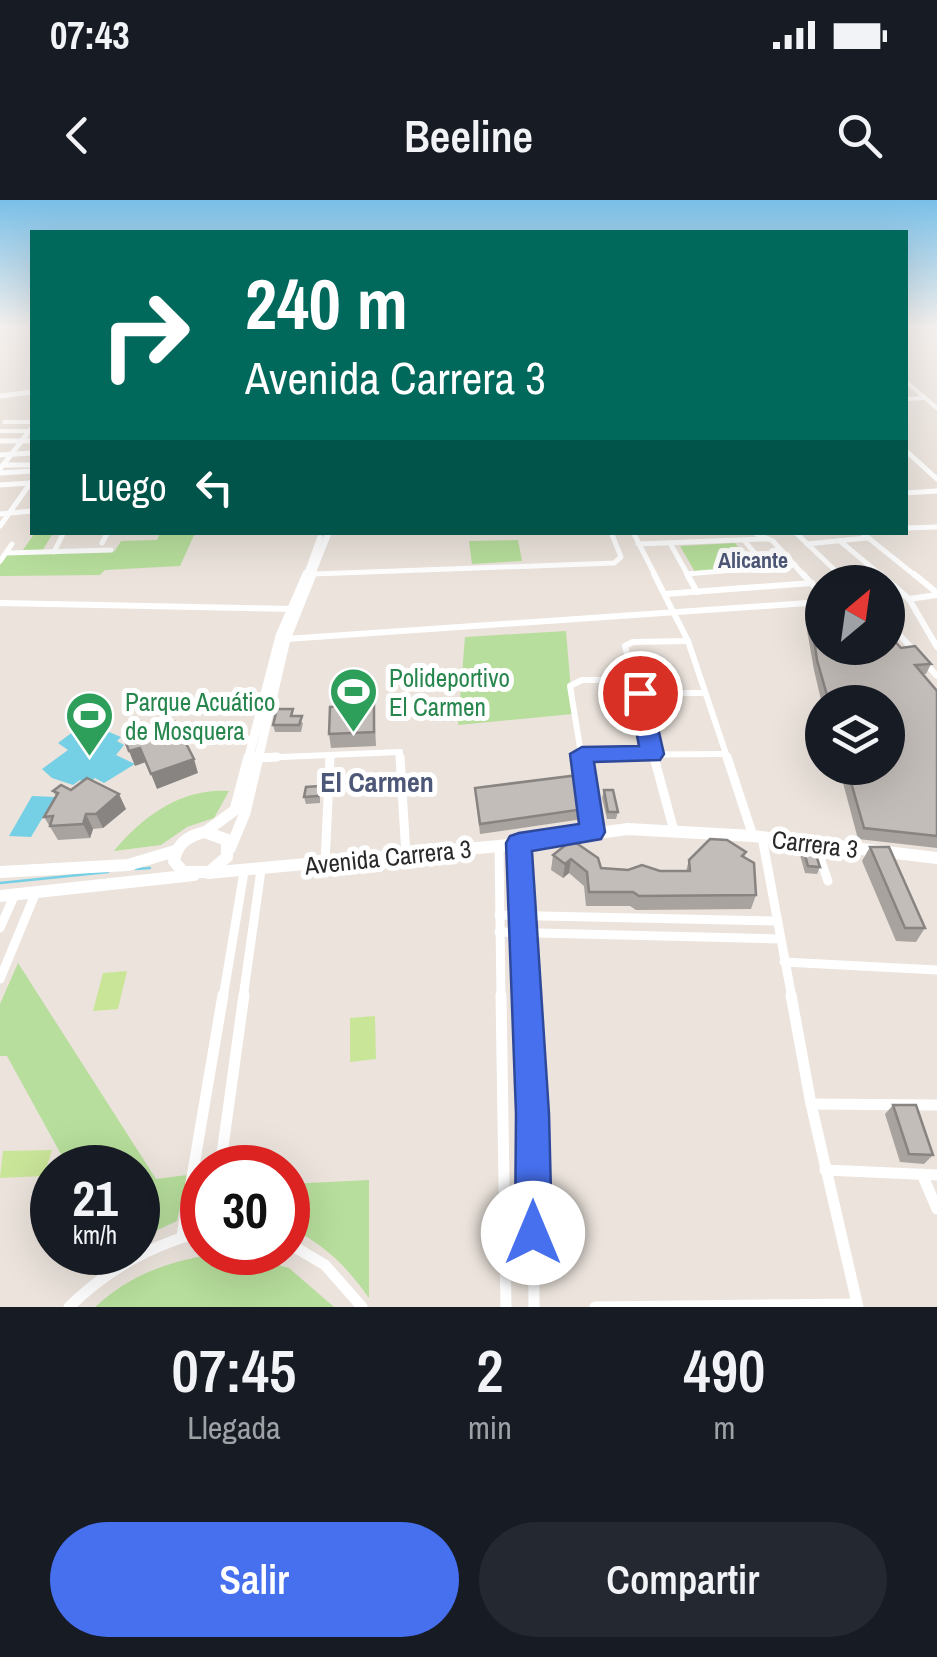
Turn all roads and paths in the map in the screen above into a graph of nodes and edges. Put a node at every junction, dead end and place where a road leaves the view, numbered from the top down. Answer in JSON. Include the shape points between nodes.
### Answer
{"nodes":[{"id":1,"x":908,"y":385,"type":"edge"},
{"id":2,"x":30,"y":393,"type":"edge"},
{"id":3,"x":0,"y":397,"type":"edge"},
{"id":4,"x":908,"y":398,"type":"edge"},
{"id":5,"x":924,"y":398,"type":"junction"},
{"id":6,"x":937,"y":408,"type":"edge"},
{"id":7,"x":11,"y":414,"type":"dead end"},
{"id":8,"x":30,"y":424,"type":"edge"},
{"id":9,"x":30,"y":424,"type":"edge"},
{"id":10,"x":30,"y":426,"type":"edge"},
{"id":11,"x":0,"y":431,"type":"edge"},
{"id":12,"x":30,"y":442,"type":"edge"},
{"id":13,"x":0,"y":443,"type":"edge"},
{"id":14,"x":20,"y":443,"type":"junction"},
{"id":15,"x":30,"y":453,"type":"edge"},
{"id":16,"x":908,"y":453,"type":"edge"},
{"id":17,"x":0,"y":454,"type":"edge"},
{"id":18,"x":11,"y":454,"type":"junction"},
{"id":19,"x":30,"y":468,"type":"edge"},
{"id":20,"x":1,"y":469,"type":"edge"},
{"id":21,"x":937,"y":478,"type":"edge"},
{"id":22,"x":0,"y":484,"type":"edge"},
{"id":23,"x":30,"y":484,"type":"edge"},
{"id":24,"x":30,"y":485,"type":"edge"},
{"id":25,"x":927,"y":492,"type":"junction"},
{"id":26,"x":937,"y":492,"type":"edge"},
{"id":27,"x":908,"y":493,"type":"edge"},
{"id":28,"x":22,"y":496,"type":"junction"},
{"id":29,"x":30,"y":496,"type":"edge"},
{"id":30,"x":937,"y":502,"type":"edge"},
{"id":31,"x":30,"y":511,"type":"edge"},
{"id":32,"x":0,"y":514,"type":"edge"},
{"id":33,"x":9,"y":514,"type":"junction"},
{"id":34,"x":0,"y":526,"type":"edge"},
{"id":35,"x":937,"y":526,"type":"edge"},
{"id":36,"x":908,"y":528,"type":"edge"},
{"id":37,"x":62,"y":535,"type":"edge"},
{"id":38,"x":106,"y":535,"type":"edge"},
{"id":39,"x":325,"y":535,"type":"edge"},
{"id":40,"x":325,"y":535,"type":"edge"},
{"id":41,"x":612,"y":535,"type":"edge"},
{"id":42,"x":634,"y":535,"type":"edge"},
{"id":43,"x":758,"y":535,"type":"edge"},
{"id":44,"x":798,"y":535,"type":"edge"},
{"id":45,"x":823,"y":535,"type":"edge"},
{"id":46,"x":864,"y":535,"type":"edge"},
{"id":47,"x":767,"y":539,"type":"junction"},
{"id":48,"x":744,"y":540,"type":"junction"},
{"id":49,"x":840,"y":541,"type":"junction"},
{"id":50,"x":670,"y":542,"type":"junction"},
{"id":51,"x":829,"y":542,"type":"junction"},
{"id":52,"x":0,"y":544,"type":"edge"},
{"id":53,"x":102,"y":544,"type":"dead end"},
{"id":54,"x":638,"y":544,"type":"junction"},
{"id":55,"x":807,"y":544,"type":"junction"},
{"id":56,"x":111,"y":550,"type":"dead end"},
{"id":57,"x":54,"y":552,"type":"junction"},
{"id":58,"x":6,"y":553,"type":"junction"},
{"id":59,"x":0,"y":560,"type":"edge"},
{"id":60,"x":795,"y":565,"type":"junction"},
{"id":61,"x":829,"y":565,"type":"edge"},
{"id":62,"x":766,"y":568,"type":"junction"},
{"id":63,"x":314,"y":574,"type":"junction"},
{"id":64,"x":687,"y":574,"type":"junction"},
{"id":65,"x":805,"y":576,"type":"edge"},
{"id":66,"x":805,"y":584,"type":"edge"},
{"id":67,"x":698,"y":592,"type":"junction"},
{"id":68,"x":665,"y":594,"type":"junction"},
{"id":69,"x":937,"y":594,"type":"edge"},
{"id":70,"x":909,"y":599,"type":"junction"},
{"id":71,"x":805,"y":600,"type":"edge"},
{"id":72,"x":0,"y":602,"type":"edge"},
{"id":73,"x":297,"y":610,"type":"junction"},
{"id":74,"x":676,"y":613,"type":"junction"},
{"id":75,"x":286,"y":639,"type":"junction"},
{"id":76,"x":905,"y":641,"type":"edge"},
{"id":77,"x":688,"y":642,"type":"junction"},
{"id":78,"x":937,"y":646,"type":"edge"},
{"id":79,"x":937,"y":676,"type":"edge"},
{"id":80,"x":635,"y":680,"type":"junction"},
{"id":81,"x":640,"y":693,"type":"junction"},
{"id":82,"x":705,"y":693,"type":"junction"},
{"id":83,"x":582,"y":754,"type":"junction"},
{"id":84,"x":652,"y":754,"type":"junction"},
{"id":85,"x":724,"y":754,"type":"junction"},
{"id":86,"x":330,"y":756,"type":"junction"},
{"id":87,"x":258,"y":758,"type":"junction"},
{"id":88,"x":674,"y":831,"type":"junction"},
{"id":89,"x":205,"y":832,"type":"junction"},
{"id":90,"x":592,"y":832,"type":"junction"},
{"id":91,"x":757,"y":837,"type":"junction"},
{"id":92,"x":519,"y":843,"type":"junction"},
{"id":93,"x":815,"y":844,"type":"junction"},
{"id":94,"x":498,"y":846,"type":"junction"},
{"id":95,"x":175,"y":851,"type":"junction"},
{"id":96,"x":228,"y":855,"type":"junction"},
{"id":97,"x":406,"y":855,"type":"junction"},
{"id":98,"x":937,"y":858,"type":"edge"},
{"id":99,"x":325,"y":863,"type":"junction"},
{"id":100,"x":261,"y":870,"type":"junction"},
{"id":101,"x":0,"y":872,"type":"edge"},
{"id":102,"x":239,"y":873,"type":"junction"},
{"id":103,"x":201,"y":874,"type":"junction"},
{"id":104,"x":828,"y":881,"type":"dead end"},
{"id":105,"x":36,"y":892,"type":"junction"},
{"id":106,"x":7,"y":895,"type":"edge"},
{"id":107,"x":499,"y":915,"type":"junction"},
{"id":108,"x":522,"y":916,"type":"junction"},
{"id":109,"x":776,"y":921,"type":"junction"},
{"id":110,"x":0,"y":928,"type":"edge"},
{"id":111,"x":499,"y":932,"type":"junction"},
{"id":112,"x":522,"y":932,"type":"junction"},
{"id":113,"x":780,"y":939,"type":"junction"},
{"id":114,"x":784,"y":962,"type":"junction"},
{"id":115,"x":937,"y":970,"type":"edge"},
{"id":116,"x":0,"y":979,"type":"edge"},
{"id":117,"x":811,"y":1104,"type":"junction"},
{"id":118,"x":937,"y":1106,"type":"edge"},
{"id":119,"x":196,"y":1145,"type":"edge"},
{"id":120,"x":223,"y":1145,"type":"edge"},
{"id":121,"x":825,"y":1170,"type":"junction"},
{"id":122,"x":922,"y":1174,"type":"junction"},
{"id":123,"x":937,"y":1175,"type":"edge"},
{"id":124,"x":937,"y":1209,"type":"edge"},
{"id":125,"x":180,"y":1237,"type":"edge"},
{"id":126,"x":310,"y":1256,"type":"edge"},
{"id":127,"x":858,"y":1306,"type":"edge"},
{"id":128,"x":69,"y":1307,"type":"edge"},
{"id":129,"x":362,"y":1307,"type":"edge"},
{"id":130,"x":506,"y":1307,"type":"edge"},
{"id":131,"x":534,"y":1307,"type":"edge"},
{"id":132,"x":595,"y":1307,"type":"edge"}],
"edges":[{"from":1,"to":5,"type":"street"},
{"from":2,"to":3,"type":"street"},
{"from":4,"to":5,"type":"street"},
{"from":5,"to":6,"type":"street"},
{"from":7,"to":8,"type":"street","via":[[4,422]]},
{"from":9,"to":11,"type":"street"},
{"from":10,"to":14,"type":"street"},
{"from":12,"to":14,"type":"street"},
{"from":13,"to":14,"type":"street"},
{"from":14,"to":18,"type":"street"},
{"from":15,"to":18,"type":"street"},
{"from":16,"to":21,"type":"street"},
{"from":17,"to":18,"type":"street"},
{"from":18,"to":20,"type":"street"},
{"from":19,"to":20,"type":"street"},
{"from":22,"to":23,"type":"street"},
{"from":24,"to":28,"type":"street"},
{"from":25,"to":26,"type":"street"},
{"from":25,"to":27,"type":"street"},
{"from":25,"to":30,"type":"street"},
{"from":28,"to":29,"type":"street"},
{"from":28,"to":33,"type":"street"},
{"from":31,"to":33,"type":"street"},
{"from":32,"to":33,"type":"street"},
{"from":33,"to":34,"type":"street"},
{"from":35,"to":36,"type":"street"},
{"from":37,"to":57,"type":"street"},
{"from":38,"to":53,"type":"street"},
{"from":39,"to":63,"type":"street"},
{"from":40,"to":73,"type":"street"},
{"from":41,"to":63,"type":"street","via":[[621,556],[614,562]]},
{"from":42,"to":54,"type":"street"},
{"from":43,"to":47,"type":"street"},
{"from":44,"to":55,"type":"street"},
{"from":45,"to":51,"type":"street"},
{"from":46,"to":49,"type":"street"},
{"from":46,"to":69,"type":"street"},
{"from":47,"to":48,"type":"street"},
{"from":47,"to":60,"type":"street"},
{"from":48,"to":50,"type":"street"},
{"from":48,"to":62,"type":"street"},
{"from":49,"to":51,"type":"street"},
{"from":49,"to":70,"type":"street"},
{"from":50,"to":54,"type":"street"},
{"from":50,"to":64,"type":"street"},
{"from":51,"to":55,"type":"street"},
{"from":52,"to":58,"type":"street","via":[[12,544]]},
{"from":54,"to":68,"type":"street"},
{"from":55,"to":61,"type":"street"},
{"from":56,"to":57,"type":"street"},
{"from":57,"to":58,"type":"street"},
{"from":58,"to":59,"type":"street"},
{"from":60,"to":62,"type":"street"},
{"from":60,"to":65,"type":"street"},
{"from":62,"to":64,"type":"street"},
{"from":63,"to":73,"type":"street"},
{"from":64,"to":67,"type":"street"},
{"from":66,"to":67,"type":"street"},
{"from":67,"to":68,"type":"street"},
{"from":68,"to":74,"type":"street"},
{"from":69,"to":70,"type":"street"},
{"from":70,"to":78,"type":"street"},
{"from":71,"to":74,"type":"street"},
{"from":72,"to":73,"type":"street"},
{"from":73,"to":75,"type":"street"},
{"from":73,"to":89,"type":"street","via":[[280,636],[235,810]]},
{"from":74,"to":75,"type":"street"},
{"from":74,"to":77,"type":"street"},
{"from":75,"to":87,"type":"street"},
{"from":76,"to":79,"type":"street"},
{"from":77,"to":80,"type":"street","via":[[628,644]]},
{"from":77,"to":82,"type":"street"},
{"from":80,"to":81,"type":"street"},
{"from":80,"to":83,"type":"street","via":[[572,683]]},
{"from":81,"to":82,"type":"street"},
{"from":81,"to":84,"type":"street"},
{"from":82,"to":85,"type":"street"},
{"from":83,"to":84,"type":"street"},
{"from":83,"to":90,"type":"street"},
{"from":84,"to":85,"type":"street"},
{"from":84,"to":88,"type":"street"},
{"from":85,"to":91,"type":"street"},
{"from":86,"to":87,"type":"street"},
{"from":86,"to":97,"type":"street","via":[[400,752]]},
{"from":86,"to":99,"type":"street"},
{"from":87,"to":96,"type":"street"},
{"from":88,"to":90,"type":"main road","name":"Avenida Carrera 3"},
{"from":88,"to":91,"type":"main road","name":"Avenida Carrera 3"},
{"from":89,"to":95,"type":"main road"},
{"from":89,"to":96,"type":"main road","via":[[224,837]]},
{"from":90,"to":92,"type":"main road","name":"Avenida Carrera 3"},
{"from":91,"to":93,"type":"main road","name":"Carrera 3"},
{"from":91,"to":109,"type":"street"},
{"from":92,"to":94,"type":"main road","name":"Avenida Carrera 3"},
{"from":92,"to":108,"type":"street"},
{"from":93,"to":98,"type":"main road","name":"Carrera 3"},
{"from":93,"to":104,"type":"street"},
{"from":94,"to":97,"type":"main road","name":"Avenida Carrera 3"},
{"from":94,"to":107,"type":"street"},
{"from":95,"to":101,"type":"main road","via":[[128,865]]},
{"from":95,"to":103,"type":"main road","via":[[176,868]]},
{"from":96,"to":102,"type":"main road"},
{"from":96,"to":103,"type":"main road"},
{"from":97,"to":99,"type":"main road","name":"Avenida Carrera 3"},
{"from":99,"to":100,"type":"main road","name":"Avenida Carrera 3"},
{"from":100,"to":102,"type":"main road"},
{"from":100,"to":120,"type":"street"},
{"from":102,"to":103,"type":"main road"},
{"from":102,"to":119,"type":"street"},
{"from":103,"to":105,"type":"main road"},
{"from":105,"to":106,"type":"main road"},
{"from":105,"to":116,"type":"street"},
{"from":106,"to":110,"type":"street"},
{"from":107,"to":108,"type":"street"},
{"from":107,"to":111,"type":"street"},
{"from":108,"to":109,"type":"street"},
{"from":108,"to":112,"type":"street"},
{"from":109,"to":113,"type":"street"},
{"from":111,"to":112,"type":"street"},
{"from":111,"to":130,"type":"street"},
{"from":112,"to":113,"type":"street"},
{"from":112,"to":131,"type":"street"},
{"from":113,"to":114,"type":"street"},
{"from":114,"to":115,"type":"street"},
{"from":114,"to":117,"type":"street"},
{"from":117,"to":118,"type":"street"},
{"from":117,"to":121,"type":"street"},
{"from":121,"to":122,"type":"street"},
{"from":121,"to":127,"type":"street"},
{"from":122,"to":123,"type":"street"},
{"from":122,"to":124,"type":"street"},
{"from":125,"to":128,"type":"street","via":[[116,1268]]},
{"from":126,"to":129,"type":"street"},
{"from":127,"to":132,"type":"street"}]}
